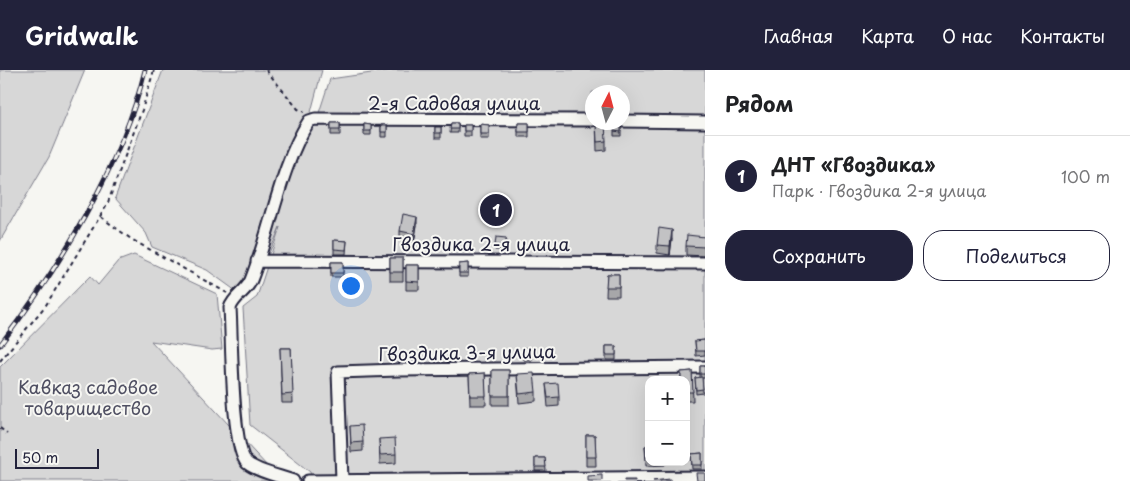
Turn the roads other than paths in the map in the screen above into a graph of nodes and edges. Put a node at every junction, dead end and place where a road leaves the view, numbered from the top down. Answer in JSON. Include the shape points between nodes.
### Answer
{"nodes":[{"id":1,"x":585,"y":120,"type":"edge"},
{"id":2,"x":630,"y":120,"type":"edge"},
{"id":3,"x":705,"y":122,"type":"edge"},
{"id":4,"x":257,"y":260,"type":"junction"},
{"id":5,"x":705,"y":264,"type":"edge"},
{"id":6,"x":705,"y":367,"type":"edge"},
{"id":7,"x":705,"y":477,"type":"edge"},
{"id":8,"x":342,"y":480,"type":"edge"},
{"id":9,"x":294,"y":481,"type":"edge"},
{"id":10,"x":308,"y":481,"type":"edge"}],
"edges":[{"from":1,"to":4,"type":"street","name":"2-я Садовая улица","via":[[309,121],[284,176]]},
{"from":2,"to":3,"type":"street"},
{"from":4,"to":5,"type":"street","name":"Гвоздика 2-я улица"},
{"from":4,"to":9,"type":"street","via":[[248,287],[230,308],[235,414],[242,455],[253,466]]},
{"from":6,"to":8,"type":"street","name":"Гвоздика 3-я улица","via":[[338,372]]},
{"from":7,"to":8,"type":"street"},
{"from":8,"to":10,"type":"street"}]}
